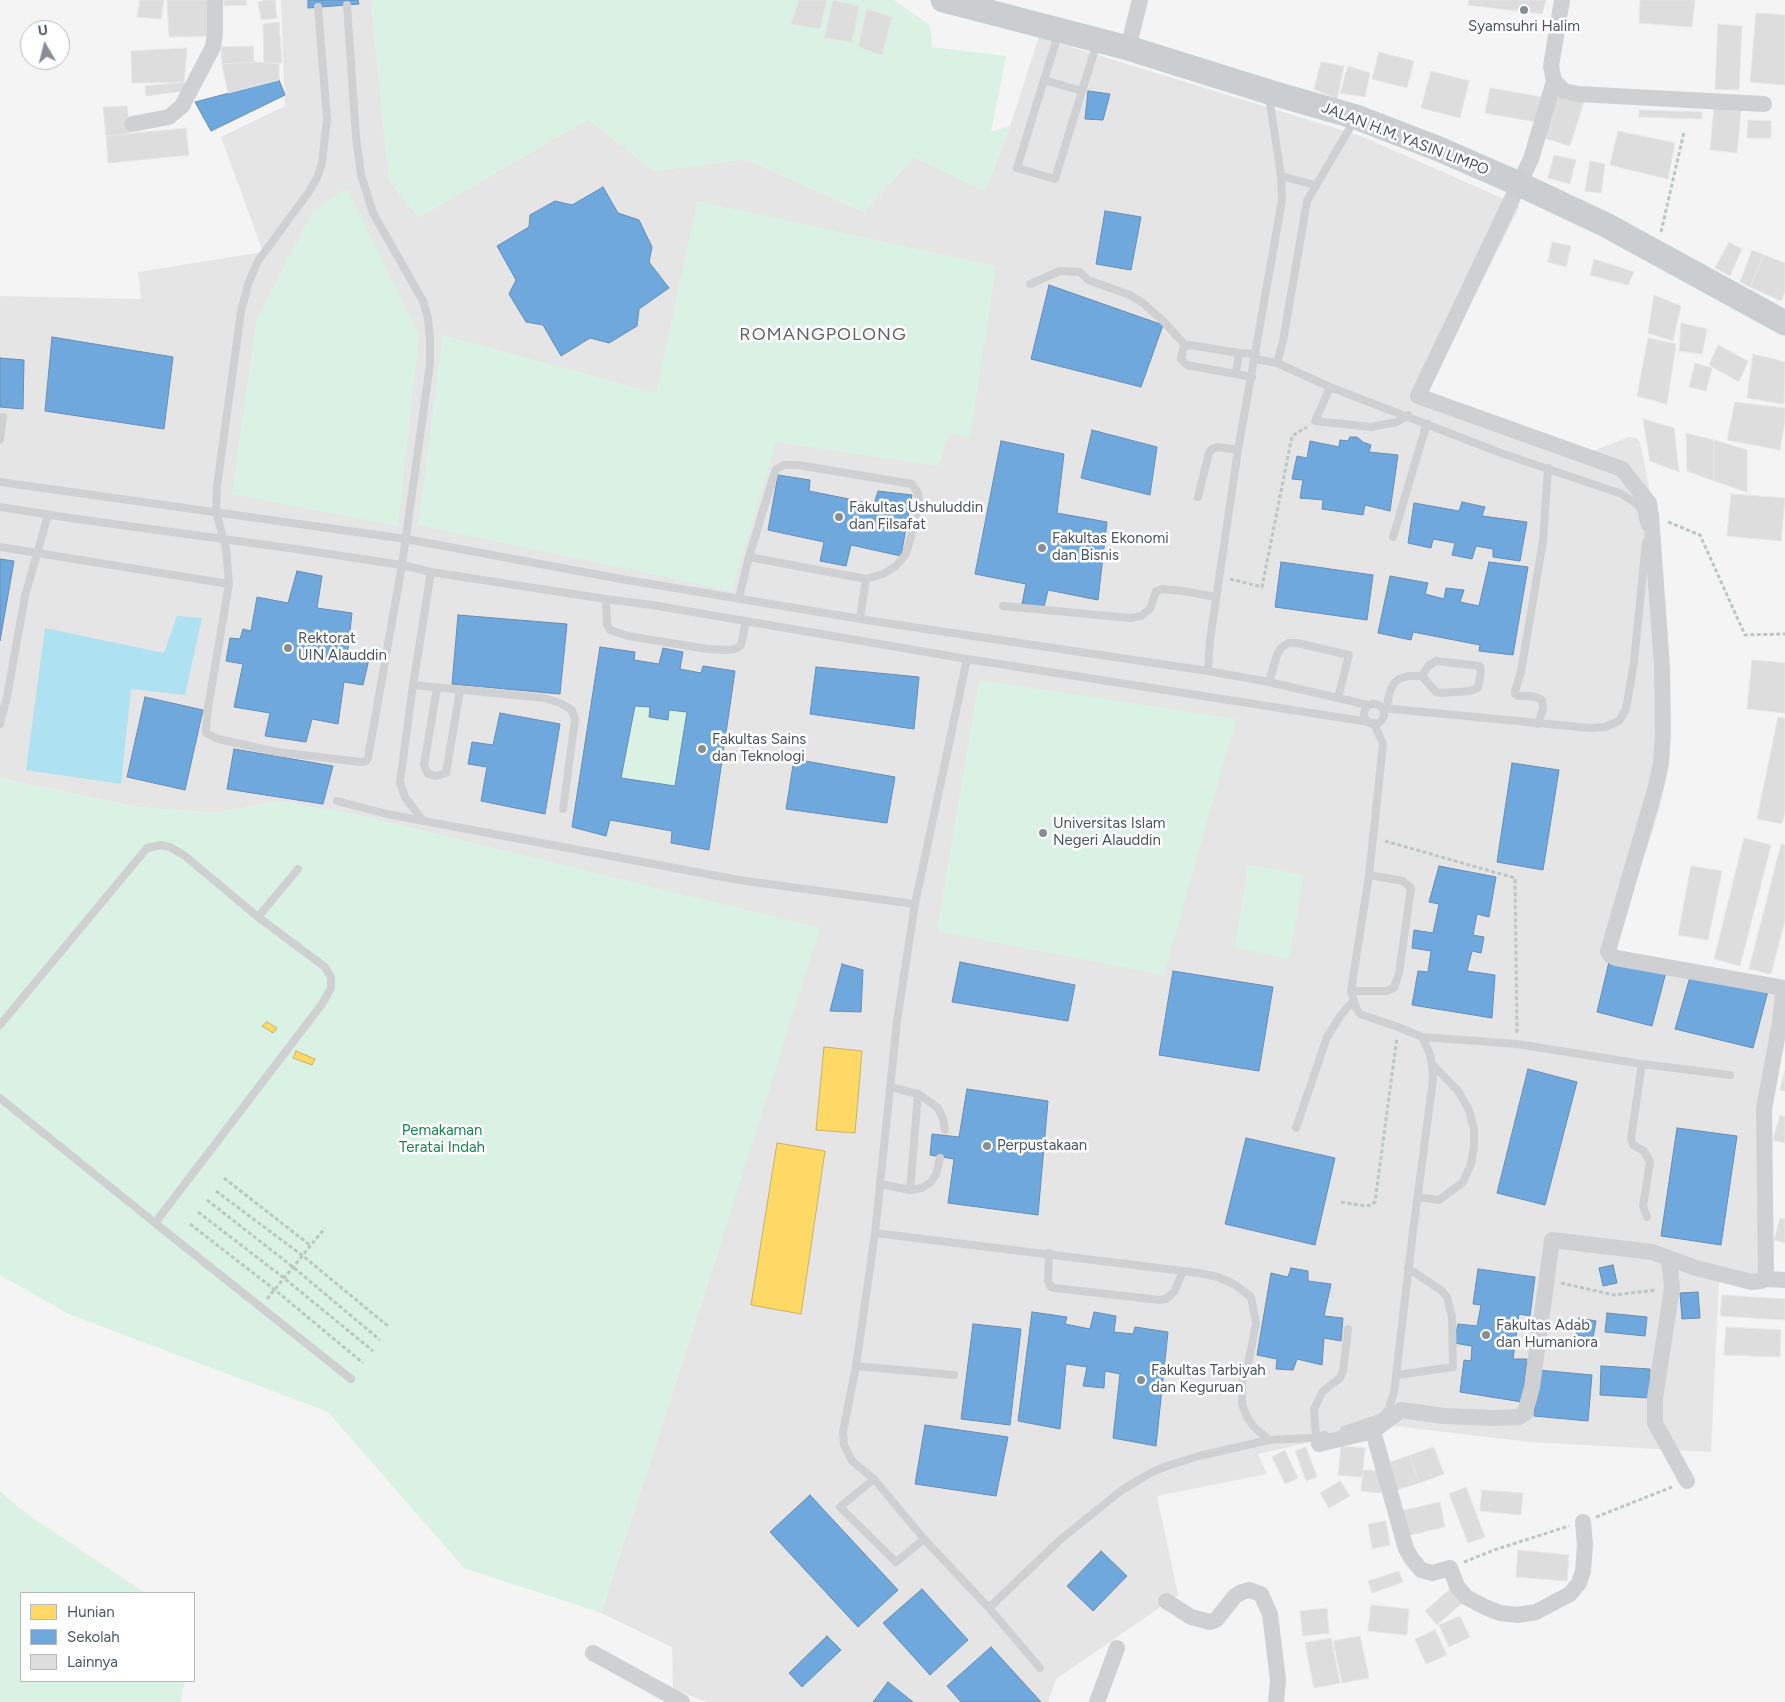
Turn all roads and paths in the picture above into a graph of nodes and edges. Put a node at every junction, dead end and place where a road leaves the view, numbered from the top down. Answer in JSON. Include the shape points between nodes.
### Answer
{"nodes":[{"id":1,"x":215,"y":0,"type":"edge"},
{"id":2,"x":943,"y":0,"type":"edge"},
{"id":3,"x":1140,"y":0,"type":"edge"},
{"id":4,"x":1562,"y":0,"type":"edge"},
{"id":5,"x":347,"y":5,"type":"dead end"},
{"id":6,"x":318,"y":7,"type":"dead end"},
{"id":7,"x":1059,"y":30,"type":"junction"},
{"id":8,"x":1098,"y":40,"type":"junction"},
{"id":9,"x":1128,"y":48,"type":"junction"},
{"id":10,"x":1044,"y":80,"type":"junction"},
{"id":11,"x":1554,"y":81,"type":"junction"},
{"id":12,"x":1082,"y":91,"type":"junction"},
{"id":13,"x":1269,"y":92,"type":"junction"},
{"id":14,"x":1764,"y":104,"type":"dead end"},
{"id":15,"x":1356,"y":117,"type":"junction"},
{"id":16,"x":132,"y":124,"type":"dead end"},
{"id":17,"x":1684,"y":132,"type":"dead end"},
{"id":18,"x":1281,"y":176,"type":"junction"},
{"id":19,"x":1519,"y":184,"type":"junction"},
{"id":20,"x":1315,"y":185,"type":"junction"},
{"id":21,"x":1656,"y":252,"type":"junction"},
{"id":22,"x":1030,"y":284,"type":"dead end"},
{"id":23,"x":1785,"y":323,"type":"edge"},
{"id":24,"x":1186,"y":346,"type":"junction"},
{"id":25,"x":1239,"y":353,"type":"junction"},
{"id":26,"x":1256,"y":356,"type":"junction"},
{"id":27,"x":1277,"y":363,"type":"junction"},
{"id":28,"x":1236,"y":374,"type":"junction"},
{"id":29,"x":1252,"y":377,"type":"junction"},
{"id":30,"x":1330,"y":387,"type":"junction"},
{"id":31,"x":1408,"y":415,"type":"junction"},
{"id":32,"x":3,"y":417,"type":"dead end"},
{"id":33,"x":1315,"y":420,"type":"junction"},
{"id":34,"x":1427,"y":423,"type":"junction"},
{"id":35,"x":0,"y":440,"type":"edge"},
{"id":36,"x":1238,"y":450,"type":"junction"},
{"id":37,"x":1548,"y":468,"type":"junction"},
{"id":38,"x":0,"y":482,"type":"edge"},
{"id":39,"x":1198,"y":497,"type":"dead end"},
{"id":40,"x":0,"y":507,"type":"edge"},
{"id":41,"x":216,"y":512,"type":"junction"},
{"id":42,"x":48,"y":515,"type":"junction"},
{"id":43,"x":1651,"y":515,"type":"junction"},
{"id":44,"x":1392,"y":537,"type":"dead end"},
{"id":45,"x":223,"y":538,"type":"junction"},
{"id":46,"x":406,"y":539,"type":"junction"},
{"id":47,"x":0,"y":547,"type":"edge"},
{"id":48,"x":38,"y":553,"type":"junction"},
{"id":49,"x":749,"y":556,"type":"junction"},
{"id":50,"x":402,"y":565,"type":"junction"},
{"id":51,"x":431,"y":572,"type":"junction"},
{"id":52,"x":1220,"y":577,"type":"junction"},
{"id":53,"x":866,"y":579,"type":"junction"},
{"id":54,"x":229,"y":584,"type":"junction"},
{"id":55,"x":1216,"y":597,"type":"junction"},
{"id":56,"x":739,"y":598,"type":"junction"},
{"id":57,"x":606,"y":599,"type":"junction"},
{"id":58,"x":1003,"y":606,"type":"dead end"},
{"id":59,"x":860,"y":618,"type":"junction"},
{"id":60,"x":746,"y":622,"type":"junction"},
{"id":61,"x":1785,"y":634,"type":"edge"},
{"id":62,"x":967,"y":658,"type":"junction"},
{"id":63,"x":1208,"y":671,"type":"junction"},
{"id":64,"x":1422,"y":676,"type":"junction"},
{"id":65,"x":1269,"y":682,"type":"junction"},
{"id":66,"x":413,"y":686,"type":"junction"},
{"id":67,"x":436,"y":688,"type":"junction"},
{"id":68,"x":460,"y":690,"type":"junction"},
{"id":69,"x":1338,"y":698,"type":"junction"},
{"id":70,"x":1368,"y":705,"type":"junction"},
{"id":71,"x":1384,"y":709,"type":"junction"},
{"id":72,"x":1372,"y":723,"type":"junction"},
{"id":73,"x":0,"y":724,"type":"edge"},
{"id":74,"x":1538,"y":724,"type":"junction"},
{"id":75,"x":337,"y":801,"type":"dead end"},
{"id":76,"x":563,"y":809,"type":"dead end"},
{"id":77,"x":423,"y":821,"type":"junction"},
{"id":78,"x":1374,"y":838,"type":"junction"},
{"id":79,"x":298,"y":870,"type":"dead end"},
{"id":80,"x":1369,"y":875,"type":"junction"},
{"id":81,"x":915,"y":904,"type":"junction"},
{"id":82,"x":258,"y":916,"type":"junction"},
{"id":83,"x":1785,"y":987,"type":"edge"},
{"id":84,"x":1351,"y":991,"type":"junction"},
{"id":85,"x":1353,"y":1001,"type":"junction"},
{"id":86,"x":0,"y":1025,"type":"edge"},
{"id":87,"x":1398,"y":1027,"type":"junction"},
{"id":88,"x":1422,"y":1037,"type":"junction"},
{"id":89,"x":1517,"y":1044,"type":"junction"},
{"id":90,"x":1432,"y":1064,"type":"junction"},
{"id":91,"x":1642,"y":1064,"type":"junction"},
{"id":92,"x":1730,"y":1075,"type":"dead end"},
{"id":93,"x":890,"y":1087,"type":"junction"},
{"id":94,"x":918,"y":1094,"type":"junction"},
{"id":95,"x":0,"y":1098,"type":"edge"},
{"id":96,"x":1296,"y":1128,"type":"dead end"},
{"id":97,"x":945,"y":1130,"type":"dead end"},
{"id":98,"x":940,"y":1158,"type":"dead end"},
{"id":99,"x":224,"y":1178,"type":"dead end"},
{"id":100,"x":880,"y":1184,"type":"junction"},
{"id":101,"x":910,"y":1190,"type":"junction"},
{"id":102,"x":216,"y":1191,"type":"dead end"},
{"id":103,"x":1418,"y":1197,"type":"junction"},
{"id":104,"x":207,"y":1200,"type":"dead end"},
{"id":105,"x":1341,"y":1202,"type":"dead end"},
{"id":106,"x":198,"y":1212,"type":"dead end"},
{"id":107,"x":1647,"y":1217,"type":"dead end"},
{"id":108,"x":155,"y":1223,"type":"junction"},
{"id":109,"x":190,"y":1224,"type":"dead end"},
{"id":110,"x":325,"y":1228,"type":"dead end"},
{"id":111,"x":874,"y":1233,"type":"junction"},
{"id":112,"x":311,"y":1246,"type":"junction"},
{"id":113,"x":1049,"y":1254,"type":"junction"},
{"id":114,"x":303,"y":1256,"type":"junction"},
{"id":115,"x":1669,"y":1258,"type":"junction"},
{"id":116,"x":293,"y":1267,"type":"junction"},
{"id":117,"x":1408,"y":1268,"type":"junction"},
{"id":118,"x":1182,"y":1271,"type":"junction"},
{"id":119,"x":284,"y":1278,"type":"junction"},
{"id":120,"x":1765,"y":1279,"type":"junction"},
{"id":121,"x":1546,"y":1280,"type":"junction"},
{"id":122,"x":1785,"y":1280,"type":"edge"},
{"id":123,"x":1672,"y":1288,"type":"junction"},
{"id":124,"x":274,"y":1290,"type":"junction"},
{"id":125,"x":261,"y":1307,"type":"junction"},
{"id":126,"x":389,"y":1327,"type":"dead end"},
{"id":127,"x":1348,"y":1329,"type":"dead end"},
{"id":128,"x":380,"y":1340,"type":"dead end"},
{"id":129,"x":373,"y":1351,"type":"dead end"},
{"id":130,"x":362,"y":1363,"type":"dead end"},
{"id":131,"x":856,"y":1366,"type":"junction"},
{"id":132,"x":954,"y":1375,"type":"dead end"},
{"id":133,"x":1397,"y":1375,"type":"junction"},
{"id":134,"x":351,"y":1379,"type":"dead end"},
{"id":135,"x":1373,"y":1431,"type":"junction"},
{"id":136,"x":1269,"y":1440,"type":"junction"},
{"id":137,"x":1318,"y":1440,"type":"junction"},
{"id":138,"x":874,"y":1479,"type":"junction"},
{"id":139,"x":1687,"y":1481,"type":"dead end"},
{"id":140,"x":1583,"y":1522,"type":"dead end"},
{"id":141,"x":924,"y":1539,"type":"junction"},
{"id":142,"x":1166,"y":1601,"type":"dead end"},
{"id":143,"x":989,"y":1608,"type":"junction"},
{"id":144,"x":1117,"y":1648,"type":"dead end"},
{"id":145,"x":593,"y":1653,"type":"dead end"},
{"id":146,"x":1040,"y":1668,"type":"dead end"},
{"id":147,"x":1101,"y":1701,"type":"edge"},
{"id":148,"x":682,"y":1702,"type":"edge"},
{"id":149,"x":1276,"y":1702,"type":"edge"}],
"edges":[{"from":1,"to":16,"type":"street","via":[[213,46],[182,106],[168,117]]},
{"from":2,"to":7,"type":"main road","name":"JALAN H.M. YASIN LIMPO"},
{"from":3,"to":9,"type":"street"},
{"from":4,"to":11,"type":"street","via":[[1551,66]]},
{"from":5,"to":46,"type":"lane","via":[[356,137],[366,195],[423,301],[428,318],[430,364]]},
{"from":6,"to":41,"type":"lane","via":[[327,119],[322,163],[308,193],[258,261],[248,284],[223,436]]},
{"from":7,"to":8,"type":"main road","name":"JALAN H.M. YASIN LIMPO"},
{"from":7,"to":10,"type":"lane"},
{"from":8,"to":9,"type":"main road","name":"JALAN H.M. YASIN LIMPO"},
{"from":8,"to":12,"type":"lane"},
{"from":9,"to":13,"type":"main road","name":"JALAN H.M. YASIN LIMPO"},
{"from":10,"to":12,"type":"lane"},
{"from":10,"to":12,"type":"lane","via":[[1017,168],[1027,171],[1055,179]]},
{"from":11,"to":14,"type":"street","via":[[1564,91],[1578,94]]},
{"from":11,"to":19,"type":"street","via":[[1531,159]]},
{"from":13,"to":15,"type":"main road","name":"JALAN H.M. YASIN LIMPO"},
{"from":13,"to":18,"type":"lane"},
{"from":15,"to":19,"type":"main road","name":"JALAN H.M. YASIN LIMPO"},
{"from":15,"to":20,"type":"lane"},
{"from":17,"to":21,"type":"path"},
{"from":18,"to":20,"type":"lane"},
{"from":18,"to":26,"type":"lane","via":[[1282,200]]},
{"from":19,"to":21,"type":"main road","name":"JALAN H.M. YASIN LIMPO"},
{"from":19,"to":43,"type":"street","via":[[1418,396],[1622,469],[1649,503]]},
{"from":20,"to":27,"type":"lane","via":[[1307,202]]},
{"from":21,"to":23,"type":"main road","name":"JALAN H.M. YASIN LIMPO"},
{"from":22,"to":24,"type":"lane","via":[[1060,271],[1080,272],[1088,280],[1143,303]]},
{"from":24,"to":25,"type":"lane"},
{"from":24,"to":28,"type":"lane","via":[[1181,359],[1187,365]]},
{"from":25,"to":26,"type":"lane"},
{"from":25,"to":28,"type":"lane"},
{"from":26,"to":27,"type":"lane"},
{"from":26,"to":29,"type":"lane"},
{"from":27,"to":30,"type":"lane"},
{"from":28,"to":29,"type":"lane"},
{"from":29,"to":36,"type":"lane"},
{"from":30,"to":31,"type":"lane"},
{"from":30,"to":33,"type":"lane"},
{"from":31,"to":33,"type":"lane","via":[[1397,422],[1371,428]]},
{"from":31,"to":34,"type":"lane"},
{"from":32,"to":35,"type":"lane"},
{"from":33,"to":52,"type":"path","via":[[1292,436],[1262,587]]},
{"from":34,"to":37,"type":"lane"},
{"from":34,"to":44,"type":"lane"},
{"from":36,"to":39,"type":"lane","via":[[1212,449]]},
{"from":36,"to":52,"type":"lane"},
{"from":37,"to":74,"type":"lane","via":[[1543,541],[1515,691],[1518,696],[1542,700]]},
{"from":37,"to":74,"type":"lane","via":[[1610,489],[1638,505],[1645,526],[1646,544],[1634,662],[1622,717],[1605,727]]},
{"from":38,"to":41,"type":"lane"},
{"from":40,"to":42,"type":"lane"},
{"from":41,"to":45,"type":"lane"},
{"from":41,"to":46,"type":"lane"},
{"from":42,"to":45,"type":"lane"},
{"from":42,"to":48,"type":"lane"},
{"from":43,"to":61,"type":"path","via":[[1700,535],[1745,635]]},
{"from":43,"to":83,"type":"street","via":[[1662,666],[1662,754],[1608,951],[1616,958]]},
{"from":45,"to":50,"type":"lane"},
{"from":45,"to":54,"type":"lane"},
{"from":46,"to":50,"type":"lane"},
{"from":46,"to":56,"type":"lane"},
{"from":47,"to":48,"type":"lane"},
{"from":48,"to":54,"type":"lane"},
{"from":48,"to":73,"type":"lane","via":[[25,596]]},
{"from":49,"to":53,"type":"lane"},
{"from":49,"to":53,"type":"lane","via":[[776,469],[784,465],[912,484],[919,501],[906,554],[884,574]]},
{"from":49,"to":56,"type":"lane"},
{"from":50,"to":51,"type":"lane"},
{"from":50,"to":54,"type":"lane","via":[[368,758],[360,762],[278,752],[218,739],[206,733]]},
{"from":51,"to":57,"type":"lane"},
{"from":51,"to":66,"type":"lane"},
{"from":52,"to":55,"type":"lane"},
{"from":53,"to":59,"type":"lane"},
{"from":55,"to":58,"type":"lane","via":[[1162,589],[1156,591],[1150,608],[1141,616],[1130,618]]},
{"from":55,"to":63,"type":"lane"},
{"from":56,"to":59,"type":"lane"},
{"from":57,"to":60,"type":"lane"},
{"from":57,"to":60,"type":"lane","via":[[610,630],[707,649],[736,649],[741,645]]},
{"from":59,"to":63,"type":"lane"},
{"from":60,"to":62,"type":"lane"},
{"from":62,"to":72,"type":"lane"},
{"from":62,"to":81,"type":"lane"},
{"from":63,"to":65,"type":"lane"},
{"from":64,"to":64,"type":"lane","via":[[1431,662],[1436,661],[1477,664],[1481,668],[1478,686],[1470,690],[1442,693],[1432,688]]},
{"from":64,"to":71,"type":"lane","via":[[1408,676],[1394,683]]},
{"from":65,"to":69,"type":"lane"},
{"from":65,"to":69,"type":"lane","via":[[1277,655],[1288,644],[1297,642],[1350,654]]},
{"from":66,"to":67,"type":"lane"},
{"from":66,"to":77,"type":"lane","via":[[400,782],[405,797]]},
{"from":67,"to":68,"type":"lane"},
{"from":67,"to":68,"type":"lane","via":[[424,766],[428,774],[436,776],[446,773]]},
{"from":68,"to":76,"type":"lane","via":[[544,698],[572,710],[575,720]]},
{"from":69,"to":70,"type":"lane"},
{"from":70,"to":71,"type":"lane"},
{"from":70,"to":72,"type":"lane","via":[[1365,719]]},
{"from":71,"to":72,"type":"lane","via":[[1382,718]]},
{"from":71,"to":74,"type":"lane"},
{"from":72,"to":78,"type":"lane","via":[[1383,744]]},
{"from":75,"to":77,"type":"lane"},
{"from":77,"to":81,"type":"lane","via":[[739,880]]},
{"from":78,"to":80,"type":"lane"},
{"from":78,"to":89,"type":"path","via":[[1515,878]]},
{"from":79,"to":82,"type":"lane"},
{"from":80,"to":84,"type":"lane"},
{"from":80,"to":84,"type":"lane","via":[[1403,882],[1411,888],[1402,953],[1394,988]]},
{"from":81,"to":93,"type":"lane"},
{"from":82,"to":86,"type":"lane","via":[[185,856],[161,845],[147,848]]},
{"from":82,"to":108,"type":"lane","via":[[325,967],[331,977],[331,988],[280,1061]]},
{"from":83,"to":120,"type":"street","via":[[1764,1109]]},
{"from":84,"to":85,"type":"lane"},
{"from":85,"to":87,"type":"lane","via":[[1360,1014]]},
{"from":85,"to":96,"type":"lane","via":[[1327,1036]]},
{"from":87,"to":88,"type":"lane"},
{"from":87,"to":105,"type":"path","via":[[1375,1202],[1366,1206]]},
{"from":88,"to":89,"type":"lane"},
{"from":88,"to":90,"type":"lane"},
{"from":89,"to":91,"type":"lane"},
{"from":90,"to":103,"type":"lane","via":[[1432,1094]]},
{"from":90,"to":103,"type":"lane","via":[[1458,1092],[1469,1110],[1474,1147],[1463,1182],[1439,1200]]},
{"from":91,"to":92,"type":"lane"},
{"from":91,"to":107,"type":"lane","via":[[1631,1138],[1650,1162],[1643,1206]]},
{"from":93,"to":94,"type":"lane"},
{"from":93,"to":100,"type":"lane"},
{"from":94,"to":97,"type":"lane","via":[[938,1108]]},
{"from":94,"to":101,"type":"lane"},
{"from":95,"to":108,"type":"lane"},
{"from":98,"to":101,"type":"lane","via":[[931,1182]]},
{"from":99,"to":112,"type":"path"},
{"from":100,"to":101,"type":"lane"},
{"from":100,"to":111,"type":"lane"},
{"from":102,"to":114,"type":"path"},
{"from":103,"to":117,"type":"lane"},
{"from":104,"to":116,"type":"path"},
{"from":106,"to":119,"type":"path"},
{"from":108,"to":125,"type":"lane"},
{"from":109,"to":124,"type":"path"},
{"from":110,"to":112,"type":"path"},
{"from":111,"to":113,"type":"lane"},
{"from":111,"to":131,"type":"lane"},
{"from":112,"to":114,"type":"path"},
{"from":113,"to":118,"type":"lane"},
{"from":113,"to":118,"type":"lane","via":[[1048,1281],[1054,1288],[1160,1300],[1174,1292]]},
{"from":114,"to":116,"type":"path"},
{"from":114,"to":126,"type":"path"},
{"from":115,"to":120,"type":"street","via":[[1742,1280],[1757,1282]]},
{"from":115,"to":121,"type":"street","via":[[1626,1248],[1552,1240]]},
{"from":115,"to":123,"type":"street"},
{"from":116,"to":119,"type":"path"},
{"from":116,"to":128,"type":"path"},
{"from":117,"to":133,"type":"lane"},
{"from":117,"to":133,"type":"lane","via":[[1446,1297],[1452,1317],[1453,1367]]},
{"from":118,"to":136,"type":"lane","via":[[1218,1277],[1251,1297],[1256,1323],[1242,1382],[1242,1404],[1247,1418]]},
{"from":119,"to":124,"type":"path"},
{"from":119,"to":129,"type":"path"},
{"from":120,"to":122,"type":"street"},
{"from":121,"to":123,"type":"path","via":[[1614,1295]]},
{"from":121,"to":135,"type":"street","via":[[1526,1413],[1519,1418],[1494,1418],[1401,1410]]},
{"from":123,"to":139,"type":"street","via":[[1655,1398],[1655,1423]]},
{"from":124,"to":125,"type":"path"},
{"from":124,"to":130,"type":"path"},
{"from":125,"to":134,"type":"lane"},
{"from":127,"to":137,"type":"lane","via":[[1343,1371],[1340,1378],[1323,1392],[1314,1409]]},
{"from":131,"to":132,"type":"lane"},
{"from":131,"to":138,"type":"lane","via":[[843,1432],[844,1445],[852,1461]]},
{"from":133,"to":137,"type":"lane","via":[[1388,1410],[1382,1417]]},
{"from":135,"to":137,"type":"street"},
{"from":135,"to":140,"type":"street","via":[[1406,1549],[1412,1559],[1422,1570],[1432,1573],[1450,1568],[1457,1586],[1466,1597],[1485,1607],[1518,1615],[1536,1612],[1570,1594],[1583,1571]]},
{"from":136,"to":137,"type":"lane"},
{"from":136,"to":143,"type":"lane","via":[[1199,1456],[1152,1472],[1104,1503]]},
{"from":138,"to":141,"type":"lane"},
{"from":138,"to":141,"type":"lane","via":[[840,1506],[896,1562]]},
{"from":141,"to":143,"type":"lane"},
{"from":142,"to":149,"type":"street","via":[[1191,1617],[1210,1622],[1216,1620],[1242,1592],[1249,1590],[1261,1594],[1270,1614],[1278,1680]]},
{"from":143,"to":146,"type":"lane"},
{"from":144,"to":147,"type":"street"},
{"from":145,"to":148,"type":"street"}]}
